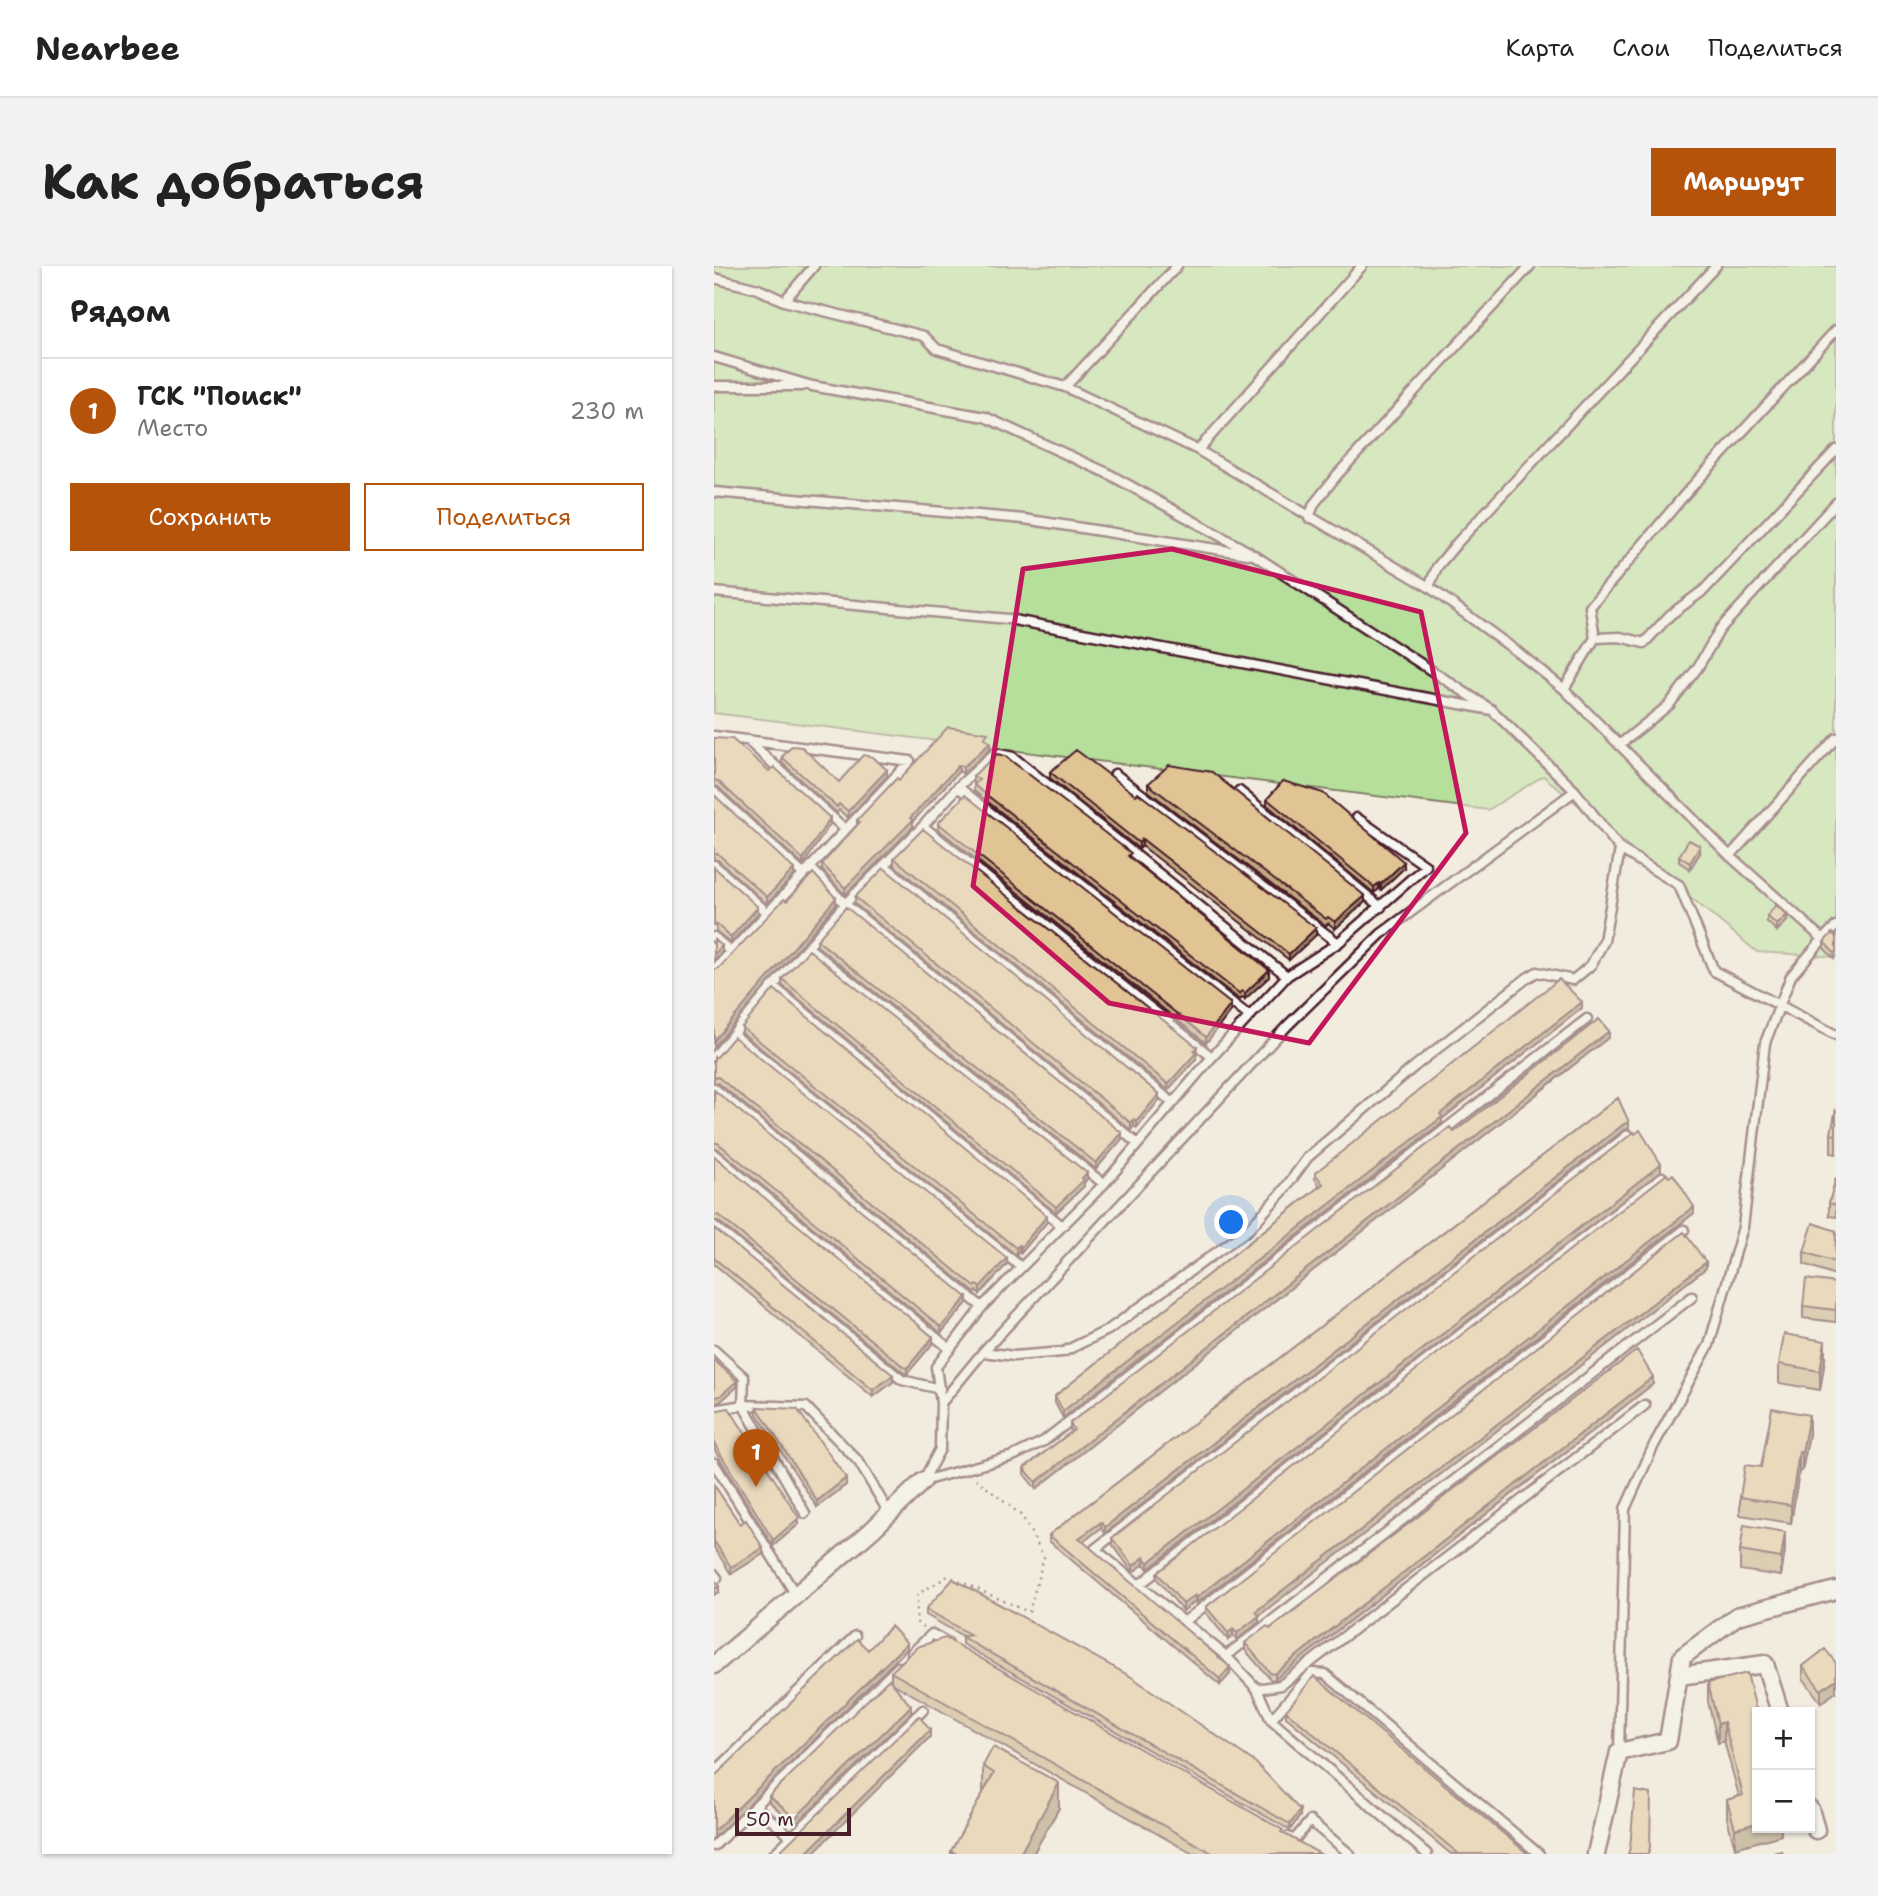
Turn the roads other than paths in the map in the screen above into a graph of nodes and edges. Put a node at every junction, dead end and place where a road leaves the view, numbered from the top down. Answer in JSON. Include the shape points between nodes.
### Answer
{"nodes":[{"id":1,"x":814,"y":266,"type":"edge"},
{"id":2,"x":1177,"y":266,"type":"edge"},
{"id":3,"x":1362,"y":266,"type":"edge"},
{"id":4,"x":1530,"y":266,"type":"edge"},
{"id":5,"x":1716,"y":266,"type":"edge"},
{"id":6,"x":714,"y":278,"type":"edge"},
{"id":7,"x":784,"y":301,"type":"junction"},
{"id":8,"x":1836,"y":330,"type":"edge"},
{"id":9,"x":714,"y":357,"type":"edge"},
{"id":10,"x":714,"y":386,"type":"edge"},
{"id":11,"x":812,"y":386,"type":"junction"},
{"id":12,"x":1065,"y":387,"type":"junction"},
{"id":13,"x":1198,"y":450,"type":"junction"},
{"id":14,"x":1836,"y":450,"type":"edge"},
{"id":15,"x":714,"y":492,"type":"edge"},
{"id":16,"x":1836,"y":503,"type":"edge"},
{"id":17,"x":1309,"y":518,"type":"junction"},
{"id":18,"x":1254,"y":555,"type":"junction"},
{"id":19,"x":1429,"y":587,"type":"junction"},
{"id":20,"x":714,"y":592,"type":"edge"},
{"id":21,"x":1595,"y":638,"type":"junction"},
{"id":22,"x":1563,"y":689,"type":"junction"},
{"id":23,"x":1492,"y":710,"type":"junction"},
{"id":24,"x":714,"y":736,"type":"edge"},
{"id":25,"x":1836,"y":738,"type":"edge"},
{"id":26,"x":747,"y":740,"type":"junction"},
{"id":27,"x":1619,"y":745,"type":"junction"},
{"id":28,"x":1115,"y":774,"type":"dead end"},
{"id":29,"x":958,"y":787,"type":"junction"},
{"id":30,"x":1239,"y":791,"type":"edge"},
{"id":31,"x":1576,"y":791,"type":"junction"},
{"id":32,"x":714,"y":792,"type":"edge"},
{"id":33,"x":1357,"y":818,"type":"edge"},
{"id":34,"x":923,"y":825,"type":"junction"},
{"id":35,"x":845,"y":829,"type":"junction"},
{"id":36,"x":1620,"y":849,"type":"junction"},
{"id":37,"x":1730,"y":856,"type":"junction"},
{"id":38,"x":714,"y":865,"type":"edge"},
{"id":39,"x":884,"y":865,"type":"junction"},
{"id":40,"x":806,"y":870,"type":"junction"},
{"id":41,"x":845,"y":904,"type":"junction"},
{"id":42,"x":1381,"y":907,"type":"junction"},
{"id":43,"x":768,"y":913,"type":"junction"},
{"id":44,"x":1836,"y":926,"type":"edge"},
{"id":45,"x":714,"y":937,"type":"edge"},
{"id":46,"x":1823,"y":939,"type":"junction"},
{"id":47,"x":1338,"y":943,"type":"junction"},
{"id":48,"x":807,"y":947,"type":"junction"},
{"id":49,"x":731,"y":952,"type":"junction"},
{"id":50,"x":714,"y":970,"type":"edge"},
{"id":51,"x":1287,"y":976,"type":"junction"},
{"id":52,"x":774,"y":986,"type":"junction"},
{"id":53,"x":1779,"y":1005,"type":"junction"},
{"id":54,"x":1250,"y":1016,"type":"junction"},
{"id":55,"x":1587,"y":1018,"type":"dead end"},
{"id":56,"x":733,"y":1034,"type":"junction"},
{"id":57,"x":1836,"y":1035,"type":"edge"},
{"id":58,"x":714,"y":1057,"type":"edge"},
{"id":59,"x":1212,"y":1057,"type":"junction"},
{"id":60,"x":714,"y":1088,"type":"edge"},
{"id":61,"x":1173,"y":1103,"type":"junction"},
{"id":62,"x":1628,"y":1135,"type":"edge"},
{"id":63,"x":1138,"y":1144,"type":"junction"},
{"id":64,"x":714,"y":1154,"type":"edge"},
{"id":65,"x":1662,"y":1177,"type":"edge"},
{"id":66,"x":1104,"y":1184,"type":"junction"},
{"id":67,"x":714,"y":1226,"type":"edge"},
{"id":68,"x":1062,"y":1226,"type":"junction"},
{"id":69,"x":1684,"y":1230,"type":"edge"},
{"id":70,"x":1021,"y":1267,"type":"junction"},
{"id":71,"x":1692,"y":1297,"type":"dead end"},
{"id":72,"x":982,"y":1307,"type":"junction"},
{"id":73,"x":950,"y":1349,"type":"junction"},
{"id":74,"x":714,"y":1350,"type":"edge"},
{"id":75,"x":983,"y":1352,"type":"junction"},
{"id":76,"x":940,"y":1389,"type":"junction"},
{"id":77,"x":941,"y":1403,"type":"junction"},
{"id":78,"x":743,"y":1405,"type":"junction"},
{"id":79,"x":1644,"y":1405,"type":"dead end"},
{"id":80,"x":714,"y":1410,"type":"edge"},
{"id":81,"x":714,"y":1463,"type":"edge"},
{"id":82,"x":923,"y":1481,"type":"junction"},
{"id":83,"x":805,"y":1513,"type":"dead end"},
{"id":84,"x":889,"y":1513,"type":"junction"},
{"id":85,"x":1139,"y":1585,"type":"junction"},
{"id":86,"x":1836,"y":1590,"type":"edge"},
{"id":87,"x":796,"y":1595,"type":"junction"},
{"id":88,"x":1184,"y":1622,"type":"junction"},
{"id":89,"x":855,"y":1636,"type":"dead end"},
{"id":90,"x":956,"y":1648,"type":"edge"},
{"id":91,"x":1226,"y":1656,"type":"junction"},
{"id":92,"x":714,"y":1665,"type":"edge"},
{"id":93,"x":1679,"y":1676,"type":"junction"},
{"id":94,"x":1257,"y":1689,"type":"junction"},
{"id":95,"x":1778,"y":1707,"type":"edge"},
{"id":96,"x":923,"y":1710,"type":"dead end"},
{"id":97,"x":1270,"y":1720,"type":"junction"},
{"id":98,"x":1619,"y":1752,"type":"junction"},
{"id":99,"x":714,"y":1773,"type":"edge"},
{"id":100,"x":755,"y":1806,"type":"junction"},
{"id":101,"x":1815,"y":1826,"type":"edge"},
{"id":102,"x":1816,"y":1830,"type":"dead end"},
{"id":103,"x":1282,"y":1833,"type":"edge"},
{"id":104,"x":791,"y":1837,"type":"junction"},
{"id":105,"x":714,"y":1846,"type":"edge"},
{"id":106,"x":774,"y":1854,"type":"edge"},
{"id":107,"x":1350,"y":1854,"type":"edge"},
{"id":108,"x":1427,"y":1854,"type":"edge"},
{"id":109,"x":1539,"y":1854,"type":"edge"},
{"id":110,"x":1596,"y":1854,"type":"edge"}],
"edges":[{"from":1,"to":7,"type":"lane"},
{"from":2,"to":12,"type":"lane"},
{"from":3,"to":13,"type":"lane"},
{"from":4,"to":17,"type":"lane","via":[[1337,475]]},
{"from":5,"to":19,"type":"lane","via":[[1457,543],[1437,567]]},
{"from":6,"to":7,"type":"lane"},
{"from":7,"to":12,"type":"lane","via":[[925,336],[937,349]]},
{"from":8,"to":21,"type":"lane","via":[[1686,492],[1590,607]]},
{"from":9,"to":11,"type":"lane"},
{"from":10,"to":11,"type":"lane"},
{"from":11,"to":18,"type":"lane","via":[[985,417],[1107,473]]},
{"from":12,"to":13,"type":"lane"},
{"from":13,"to":17,"type":"lane"},
{"from":14,"to":21,"type":"lane","via":[[1704,590],[1670,615],[1644,643],[1620,637]]},
{"from":15,"to":18,"type":"lane","via":[[1024,519]]},
{"from":16,"to":27,"type":"lane","via":[[1720,629],[1670,705]]},
{"from":17,"to":19,"type":"lane"},
{"from":18,"to":23,"type":"lane"},
{"from":19,"to":22,"type":"lane"},
{"from":20,"to":23,"type":"lane","via":[[1007,619]]},
{"from":21,"to":22,"type":"lane"},
{"from":22,"to":27,"type":"lane"},
{"from":23,"to":31,"type":"lane"},
{"from":24,"to":26,"type":"lane"},
{"from":25,"to":37,"type":"lane"},
{"from":26,"to":35,"type":"lane"},
{"from":26,"to":35,"type":"lane","via":[[910,761]]},
{"from":27,"to":37,"type":"lane"},
{"from":28,"to":47,"type":"lane"},
{"from":29,"to":34,"type":"lane"},
{"from":29,"to":51,"type":"lane","via":[[995,753],[1013,757]]},
{"from":29,"to":54,"type":"lane"},
{"from":30,"to":42,"type":"lane"},
{"from":31,"to":36,"type":"lane"},
{"from":31,"to":75,"type":"lane","via":[[1381,933],[1287,1026]]},
{"from":32,"to":40,"type":"lane"},
{"from":33,"to":42,"type":"lane","via":[[1426,866]]},
{"from":34,"to":39,"type":"lane"},
{"from":34,"to":59,"type":"lane"},
{"from":35,"to":40,"type":"lane"},
{"from":36,"to":53,"type":"lane","via":[[1679,885],[1714,971]]},
{"from":36,"to":75,"type":"lane","via":[[1604,941],[1591,965],[1573,980],[1537,972],[1527,978],[1308,1157],[1249,1229],[1108,1330],[1063,1352],[1014,1356]]},
{"from":37,"to":46,"type":"lane"},
{"from":38,"to":43,"type":"lane"},
{"from":39,"to":41,"type":"lane"},
{"from":39,"to":61,"type":"lane"},
{"from":40,"to":41,"type":"lane"},
{"from":40,"to":43,"type":"lane"},
{"from":41,"to":48,"type":"lane"},
{"from":41,"to":63,"type":"lane"},
{"from":42,"to":47,"type":"lane"},
{"from":43,"to":49,"type":"lane"},
{"from":44,"to":46,"type":"lane"},
{"from":45,"to":49,"type":"lane"},
{"from":46,"to":53,"type":"lane","via":[[1791,976]]},
{"from":47,"to":51,"type":"lane"},
{"from":48,"to":52,"type":"lane"},
{"from":48,"to":66,"type":"lane"},
{"from":49,"to":50,"type":"lane"},
{"from":51,"to":54,"type":"lane"},
{"from":52,"to":56,"type":"lane"},
{"from":52,"to":68,"type":"lane"},
{"from":53,"to":57,"type":"lane"},
{"from":53,"to":98,"type":"lane","via":[[1765,1043],[1743,1227],[1709,1345],[1625,1509]]},
{"from":54,"to":59,"type":"lane"},
{"from":55,"to":82,"type":"lane","via":[[1044,1441],[1013,1457]]},
{"from":56,"to":58,"type":"lane"},
{"from":56,"to":70,"type":"lane"},
{"from":59,"to":61,"type":"lane"},
{"from":60,"to":72,"type":"lane"},
{"from":61,"to":63,"type":"lane"},
{"from":62,"to":85,"type":"lane","via":[[1095,1549]]},
{"from":63,"to":66,"type":"lane"},
{"from":64,"to":73,"type":"lane"},
{"from":65,"to":85,"type":"lane"},
{"from":66,"to":68,"type":"lane"},
{"from":67,"to":76,"type":"lane","via":[[902,1380]]},
{"from":68,"to":70,"type":"lane"},
{"from":69,"to":88,"type":"lane"},
{"from":70,"to":72,"type":"lane"},
{"from":71,"to":91,"type":"lane"},
{"from":72,"to":73,"type":"lane"},
{"from":73,"to":76,"type":"lane","via":[[936,1367]]},
{"from":74,"to":78,"type":"lane","via":[[744,1377]]},
{"from":75,"to":77,"type":"lane"},
{"from":76,"to":77,"type":"lane"},
{"from":77,"to":82,"type":"lane","via":[[940,1449]]},
{"from":78,"to":80,"type":"lane"},
{"from":78,"to":83,"type":"lane"},
{"from":78,"to":84,"type":"lane","via":[[806,1407],[859,1462]]},
{"from":79,"to":94,"type":"lane","via":[[1281,1685]]},
{"from":81,"to":87,"type":"lane"},
{"from":82,"to":84,"type":"street"},
{"from":84,"to":87,"type":"street"},
{"from":85,"to":88,"type":"lane"},
{"from":86,"to":93,"type":"street","via":[[1737,1616],[1682,1657]]},
{"from":87,"to":92,"type":"street"},
{"from":88,"to":91,"type":"lane"},
{"from":89,"to":99,"type":"lane"},
{"from":90,"to":100,"type":"lane","via":[[932,1634]]},
{"from":91,"to":94,"type":"lane"},
{"from":93,"to":95,"type":"street","via":[[1765,1664]]},
{"from":93,"to":98,"type":"street","via":[[1668,1741]]},
{"from":94,"to":97,"type":"lane"},
{"from":96,"to":104,"type":"lane"},
{"from":97,"to":108,"type":"lane"},
{"from":97,"to":109,"type":"lane","via":[[1312,1673],[1325,1674]]},
{"from":98,"to":110,"type":"street"},
{"from":100,"to":104,"type":"lane"},
{"from":100,"to":105,"type":"lane"},
{"from":101,"to":102,"type":"street"},
{"from":103,"to":107,"type":"lane","via":[[1294,1840],[1310,1821]]},
{"from":104,"to":106,"type":"lane"}]}
